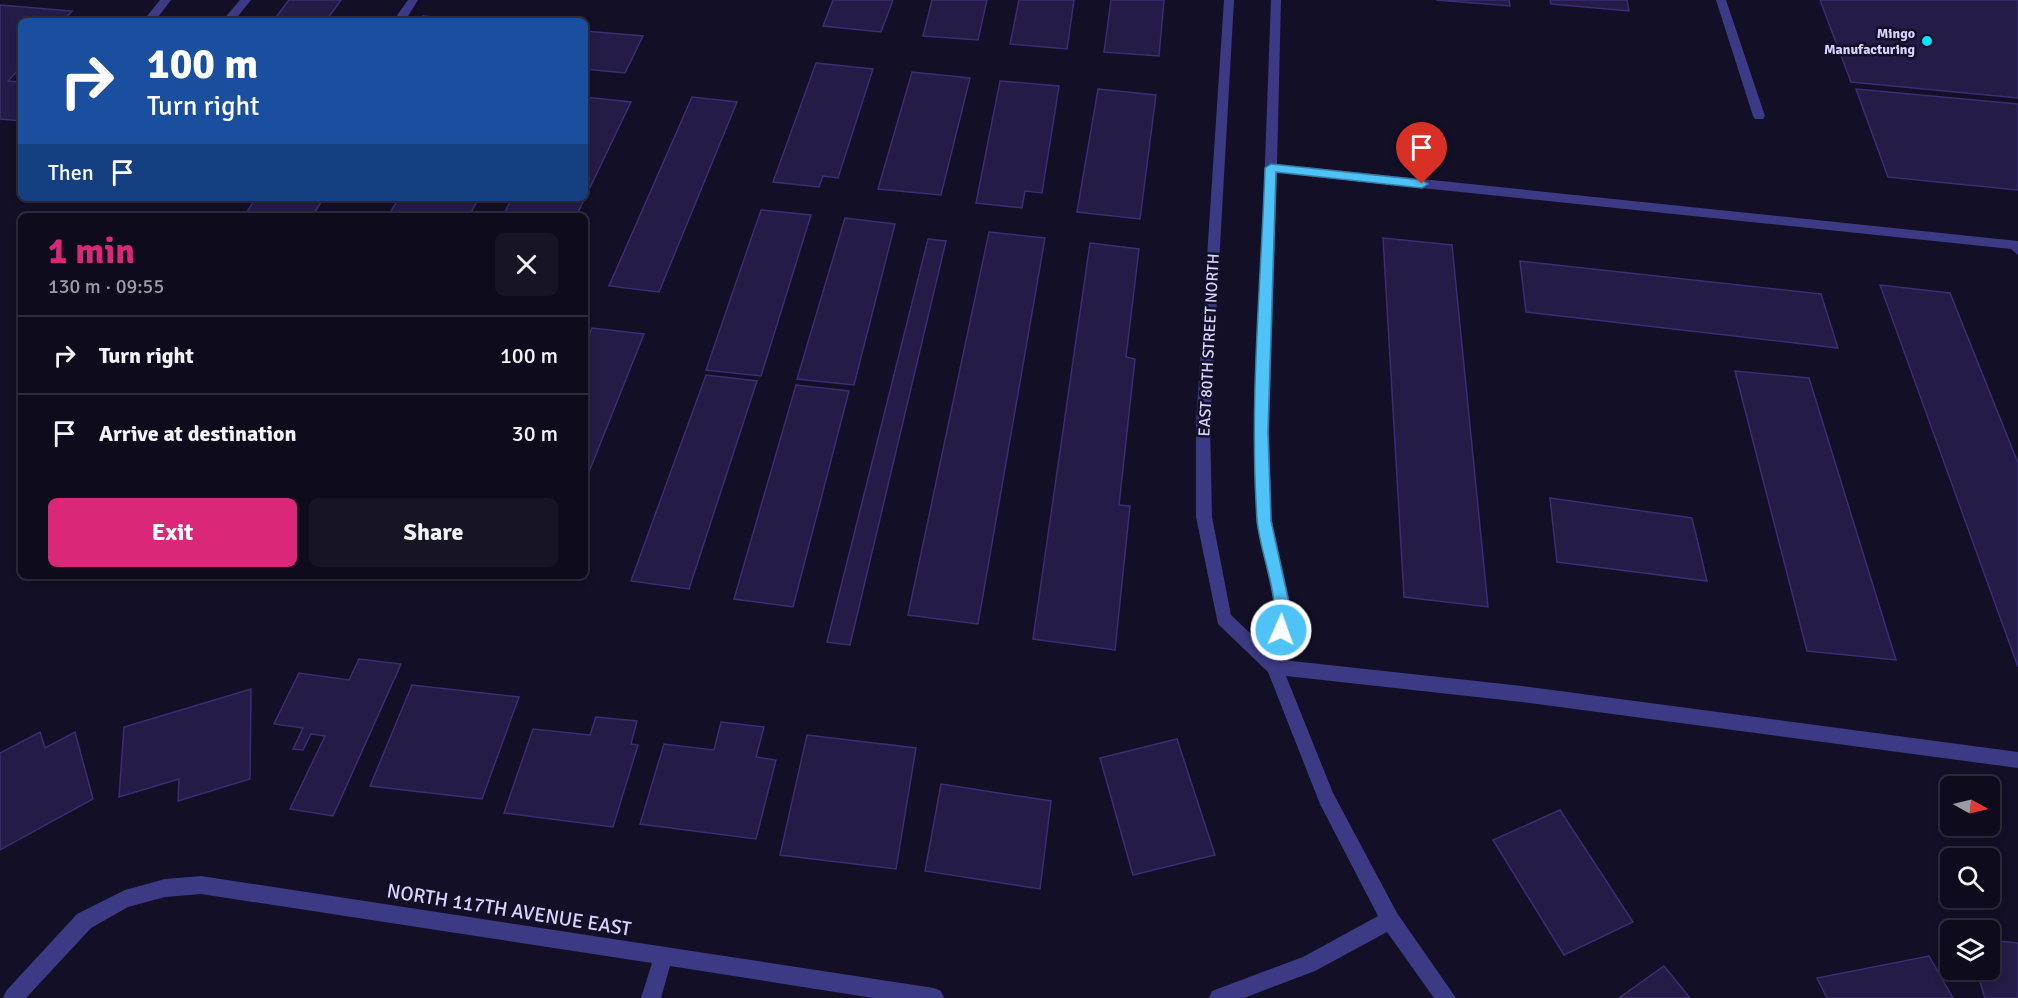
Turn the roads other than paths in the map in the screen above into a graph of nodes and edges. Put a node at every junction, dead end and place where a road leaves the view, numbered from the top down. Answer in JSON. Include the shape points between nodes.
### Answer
{"nodes":[{"id":1,"x":166,"y":0,"type":"edge"},
{"id":2,"x":246,"y":0,"type":"edge"},
{"id":3,"x":413,"y":0,"type":"edge"},
{"id":4,"x":1229,"y":0,"type":"edge"},
{"id":5,"x":1276,"y":0,"type":"edge"},
{"id":6,"x":1721,"y":0,"type":"edge"},
{"id":7,"x":151,"y":18,"type":"edge"},
{"id":8,"x":231,"y":18,"type":"edge"},
{"id":9,"x":401,"y":18,"type":"edge"},
{"id":10,"x":1759,"y":116,"type":"dead end"},
{"id":11,"x":1271,"y":168,"type":"junction"},
{"id":12,"x":2018,"y":250,"type":"edge"},
{"id":13,"x":1274,"y":667,"type":"junction"},
{"id":14,"x":2018,"y":760,"type":"edge"},
{"id":15,"x":1390,"y":920,"type":"junction"},
{"id":16,"x":663,"y":957,"type":"junction"},
{"id":17,"x":13,"y":998,"type":"edge"},
{"id":18,"x":651,"y":998,"type":"edge"},
{"id":19,"x":934,"y":998,"type":"edge"},
{"id":20,"x":1219,"y":998,"type":"edge"},
{"id":21,"x":1446,"y":998,"type":"edge"}],
"edges":[{"from":1,"to":7,"type":"street"},
{"from":2,"to":8,"type":"street"},
{"from":3,"to":9,"type":"street"},
{"from":4,"to":13,"type":"street","name":"EAST 80TH STREET NORTH","via":[[1203,423],[1204,517],[1224,619]]},
{"from":5,"to":11,"type":"street"},
{"from":6,"to":10,"type":"street"},
{"from":11,"to":12,"type":"street","via":[[2016,245]]},
{"from":11,"to":13,"type":"street","via":[[1262,432],[1264,521],[1284,612]]},
{"from":13,"to":14,"type":"street","via":[[1522,694]]},
{"from":13,"to":15,"type":"street","name":"EAST 80TH STREET NORTH","via":[[1326,798]]},
{"from":15,"to":20,"type":"street","via":[[1308,963]]},
{"from":15,"to":21,"type":"street","name":"EAST 80TH STREET NORTH"},
{"from":16,"to":17,"type":"street","name":"NORTH 117TH AVENUE EAST","via":[[201,885],[165,888],[125,899],[84,921]]},
{"from":16,"to":18,"type":"street"},
{"from":16,"to":19,"type":"street","name":"NORTH 117TH AVENUE EAST"}]}
